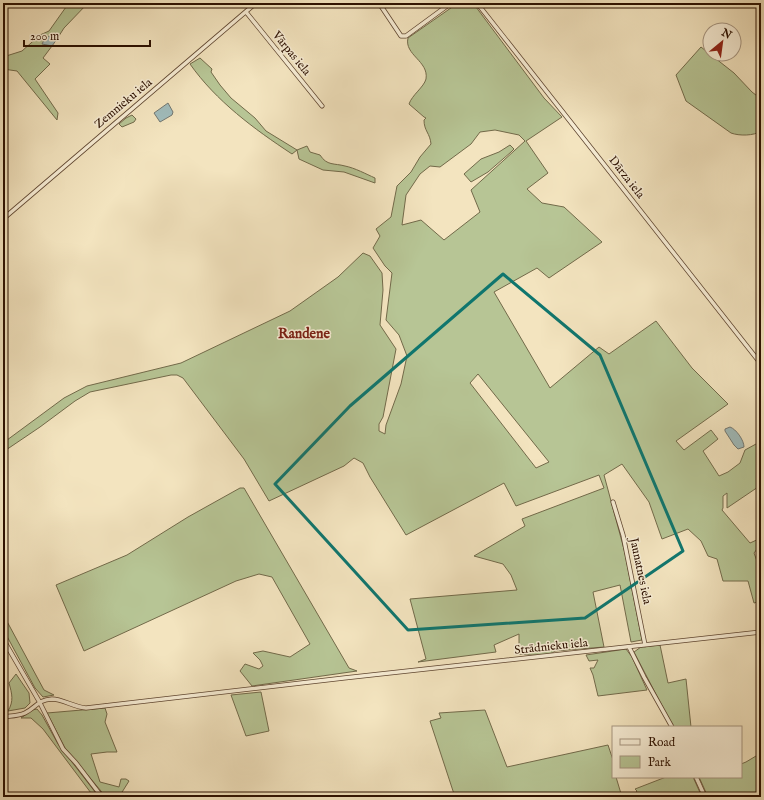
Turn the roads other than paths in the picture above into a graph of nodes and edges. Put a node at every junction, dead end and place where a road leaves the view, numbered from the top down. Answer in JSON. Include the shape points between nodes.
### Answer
{"nodes":[{"id":1,"x":256,"y":3,"type":"edge"},
{"id":2,"x":379,"y":3,"type":"edge"},
{"id":3,"x":451,"y":3,"type":"edge"},
{"id":4,"x":477,"y":3,"type":"edge"},
{"id":5,"x":246,"y":12,"type":"junction"},
{"id":6,"x":322,"y":106,"type":"dead end"},
{"id":7,"x":3,"y":219,"type":"edge"},
{"id":8,"x":761,"y":364,"type":"edge"},
{"id":9,"x":613,"y":502,"type":"dead end"},
{"id":10,"x":761,"y":632,"type":"edge"},
{"id":11,"x":3,"y":638,"type":"edge"},
{"id":12,"x":645,"y":645,"type":"junction"},
{"id":13,"x":629,"y":647,"type":"junction"},
{"id":14,"x":39,"y":701,"type":"junction"},
{"id":15,"x":3,"y":717,"type":"edge"},
{"id":16,"x":671,"y":726,"type":"edge"},
{"id":17,"x":696,"y":778,"type":"edge"},
{"id":18,"x":102,"y":797,"type":"edge"},
{"id":19,"x":705,"y":797,"type":"edge"}],
"edges":[{"from":1,"to":5,"type":"street","name":"Zemnieku iela"},
{"from":2,"to":3,"type":"street","via":[[401,36],[406,36]]},
{"from":4,"to":8,"type":"street","name":"Dārza iela"},
{"from":5,"to":6,"type":"street","name":"Vārpas iela"},
{"from":5,"to":7,"type":"street","name":"Zemnieku iela"},
{"from":9,"to":12,"type":"street","name":"Jaunatnes iela","via":[[623,535]]},
{"from":10,"to":12,"type":"street","name":"Strādnieku iela"},
{"from":11,"to":14,"type":"street"},
{"from":12,"to":13,"type":"street","name":"Strādnieku iela"},
{"from":13,"to":14,"type":"street","name":"Strādnieku iela","via":[[86,708],[59,700]]},
{"from":13,"to":16,"type":"street"},
{"from":14,"to":15,"type":"street","via":[[24,713]]},
{"from":14,"to":18,"type":"street","via":[[63,749]]},
{"from":17,"to":19,"type":"street"}]}
